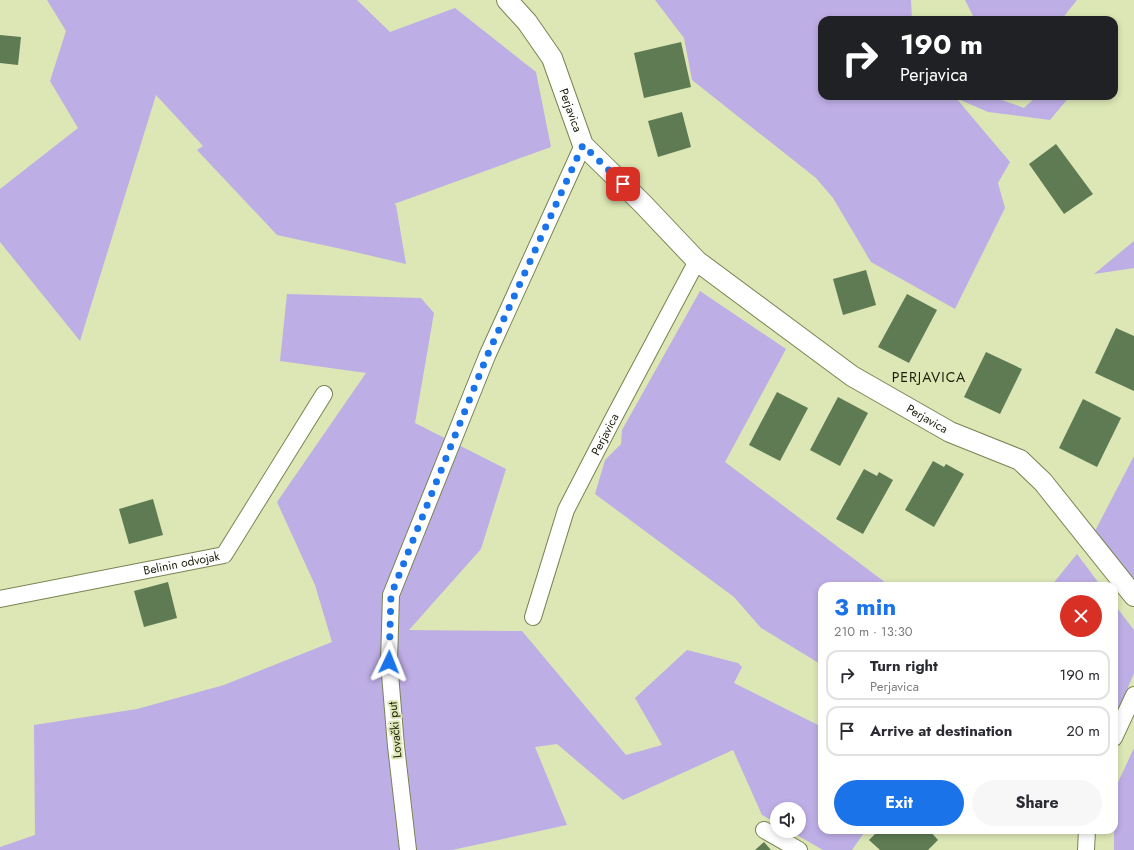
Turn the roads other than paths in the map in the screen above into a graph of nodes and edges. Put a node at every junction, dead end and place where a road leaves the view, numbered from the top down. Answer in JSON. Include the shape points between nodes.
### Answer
{"nodes":[{"id":1,"x":507,"y":0,"type":"edge"},
{"id":2,"x":583,"y":145,"type":"junction"},
{"id":3,"x":697,"y":262,"type":"junction"},
{"id":4,"x":324,"y":394,"type":"dead end"},
{"id":5,"x":1134,"y":596,"type":"edge"},
{"id":6,"x":0,"y":599,"type":"edge"},
{"id":7,"x":533,"y":617,"type":"dead end"},
{"id":8,"x":1134,"y":695,"type":"edge"},
{"id":9,"x":1118,"y":730,"type":"edge"},
{"id":10,"x":764,"y":830,"type":"dead end"},
{"id":11,"x":1087,"y":834,"type":"edge"},
{"id":12,"x":408,"y":850,"type":"edge"},
{"id":13,"x":799,"y":850,"type":"edge"},
{"id":14,"x":1086,"y":850,"type":"edge"}],
"edges":[{"from":1,"to":2,"type":"street","name":"Perjavica","via":[[552,58]]},
{"from":2,"to":3,"type":"street","name":"Perjavica"},
{"from":2,"to":12,"type":"street","name":"Lovački put","via":[[487,356],[391,595],[389,662]]},
{"from":3,"to":5,"type":"street","name":"Perjavica","via":[[852,376],[950,432],[1020,460],[1043,482]]},
{"from":3,"to":7,"type":"street","name":"Perjavica","via":[[566,510]]},
{"from":4,"to":6,"type":"street","name":"Belinin odvojak","via":[[224,554]]},
{"from":8,"to":9,"type":"street"},
{"from":10,"to":13,"type":"street"},
{"from":11,"to":14,"type":"street"}]}
